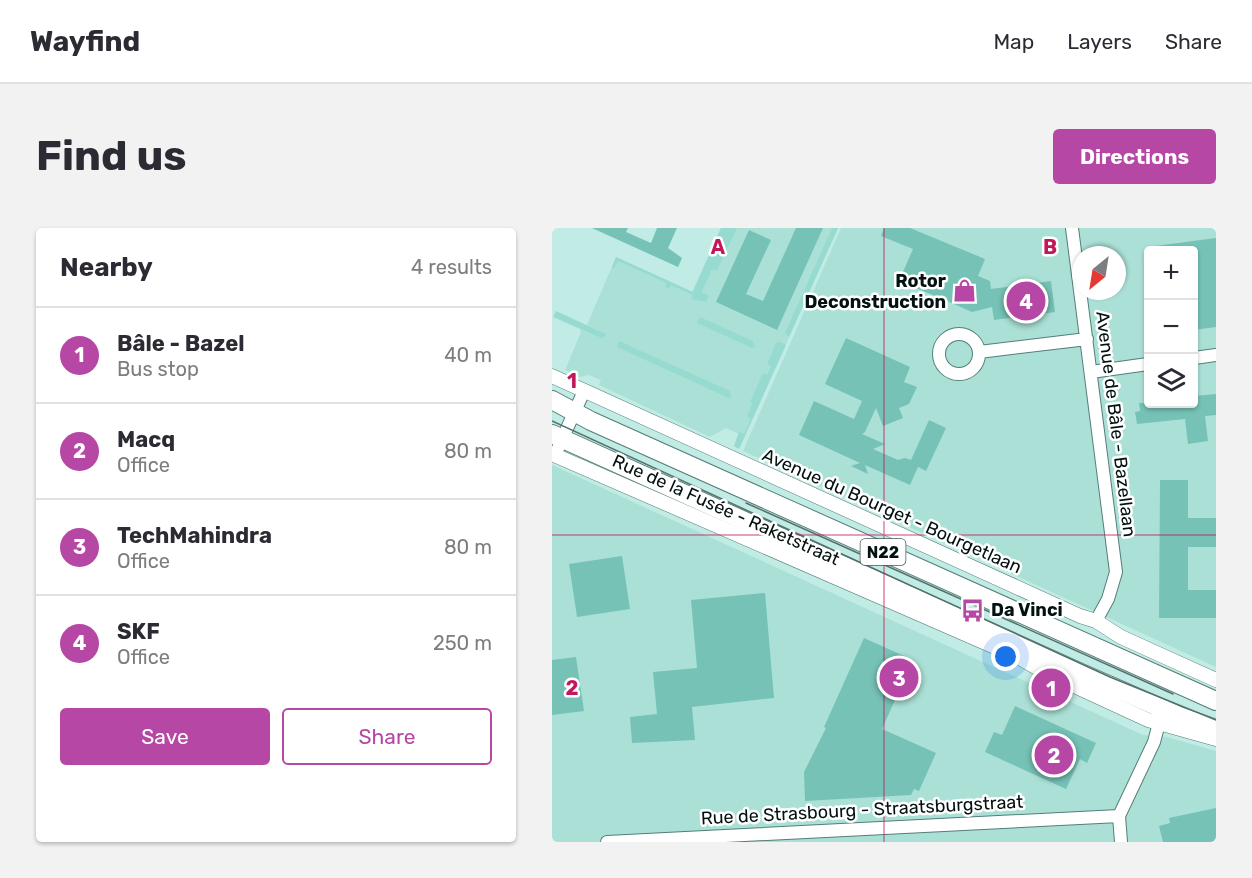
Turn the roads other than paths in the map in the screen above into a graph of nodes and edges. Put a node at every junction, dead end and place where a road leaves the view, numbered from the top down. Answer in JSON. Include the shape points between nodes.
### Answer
{"nodes":[{"id":1,"x":1072,"y":228,"type":"edge"},
{"id":2,"x":1086,"y":339,"type":"junction"},
{"id":3,"x":979,"y":351,"type":"dead end"},
{"id":4,"x":1216,"y":355,"type":"edge"},
{"id":5,"x":1198,"y":357,"type":"edge"},
{"id":6,"x":1144,"y":365,"type":"edge"},
{"id":7,"x":1091,"y":372,"type":"junction"},
{"id":8,"x":552,"y":376,"type":"edge"},
{"id":9,"x":584,"y":391,"type":"junction"},
{"id":10,"x":552,"y":400,"type":"edge"},
{"id":11,"x":574,"y":412,"type":"junction"},
{"id":12,"x":555,"y":446,"type":"edge"},
{"id":13,"x":1095,"y":621,"type":"junction"},
{"id":14,"x":1216,"y":680,"type":"edge"},
{"id":15,"x":1216,"y":701,"type":"edge"},
{"id":16,"x":1159,"y":723,"type":"junction"},
{"id":17,"x":1215,"y":734,"type":"edge"},
{"id":18,"x":1119,"y":816,"type":"junction"},
{"id":19,"x":608,"y":842,"type":"edge"},
{"id":20,"x":1121,"y":842,"type":"edge"}],
"edges":[{"from":1,"to":2,"type":"street","name":"Avenue de Bâle - Bazellaan"},
{"from":2,"to":3,"type":"street"},
{"from":2,"to":7,"type":"street","name":"Avenue de Bâle - Bazellaan"},
{"from":4,"to":5,"type":"street"},
{"from":6,"to":7,"type":"street"},
{"from":7,"to":13,"type":"street","name":"Avenue de Bâle - Bazellaan","via":[[1116,572],[1111,593]]},
{"from":8,"to":9,"type":"street","name":"Avenue du Bourget - Bourgetlaan"},
{"from":9,"to":11,"type":"street"},
{"from":9,"to":13,"type":"street","name":"Avenue du Bourget - Bourgetlaan"},
{"from":10,"to":11,"type":"main road","number":"N22"},
{"from":11,"to":12,"type":"street"},
{"from":11,"to":15,"type":"main road","number":"N22"},
{"from":12,"to":16,"type":"street","name":"Rue de la Fusée - Raketstraat"},
{"from":12,"to":17,"type":"main road","number":"N22"},
{"from":13,"to":14,"type":"street","name":"Avenue du Bourget - Bourgetlaan"},
{"from":16,"to":17,"type":"street","name":"Rue de la Fusée - Raketstraat"},
{"from":16,"to":18,"type":"street"},
{"from":18,"to":19,"type":"street","name":"Rue de Strasbourg - Straatsburgstraat"},
{"from":18,"to":20,"type":"street"}]}
